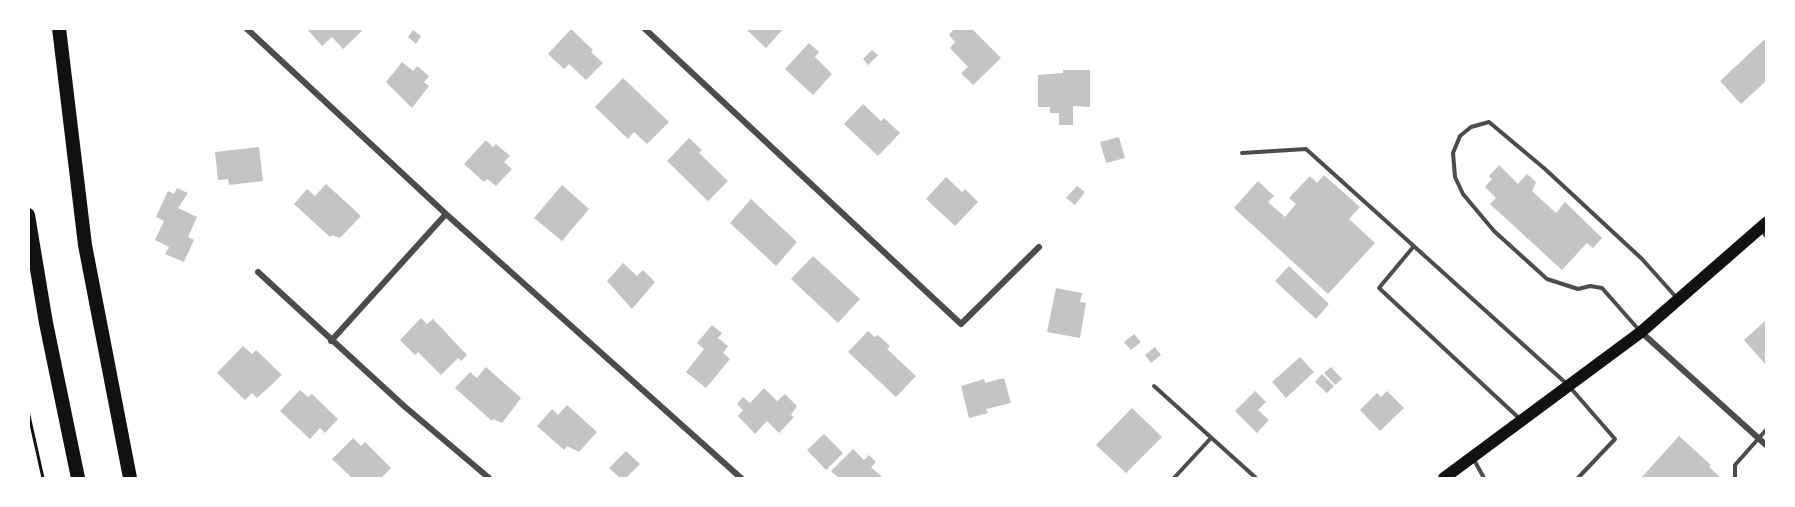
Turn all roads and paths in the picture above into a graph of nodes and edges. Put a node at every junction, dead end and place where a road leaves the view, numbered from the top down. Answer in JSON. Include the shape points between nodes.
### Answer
{"nodes":[{"id":1,"x":58,"y":28,"type":"edge"},
{"id":2,"x":246,"y":28,"type":"edge"},
{"id":3,"x":644,"y":28,"type":"edge"},
{"id":4,"x":1242,"y":153,"type":"dead end"},
{"id":5,"x":446,"y":214,"type":"junction"},
{"id":6,"x":28,"y":215,"type":"edge"},
{"id":7,"x":1764,"y":229,"type":"edge"},
{"id":8,"x":1414,"y":246,"type":"junction"},
{"id":9,"x":1039,"y":248,"type":"dead end"},
{"id":10,"x":258,"y":272,"type":"dead end"},
{"id":11,"x":1678,"y":300,"type":"junction"},
{"id":12,"x":1641,"y":332,"type":"junction"},
{"id":13,"x":331,"y":341,"type":"junction"},
{"id":14,"x":1568,"y":385,"type":"junction"},
{"id":15,"x":1154,"y":386,"type":"dead end"},
{"id":16,"x":28,"y":411,"type":"edge"},
{"id":17,"x":1521,"y":420,"type":"junction"},
{"id":18,"x":1767,"y":430,"type":"edge"},
{"id":19,"x":1757,"y":437,"type":"junction"},
{"id":20,"x":1211,"y":438,"type":"junction"},
{"id":21,"x":1767,"y":445,"type":"edge"},
{"id":22,"x":1473,"y":458,"type":"junction"},
{"id":23,"x":44,"y":478,"type":"edge"},
{"id":24,"x":78,"y":478,"type":"edge"},
{"id":25,"x":130,"y":478,"type":"edge"},
{"id":26,"x":489,"y":478,"type":"edge"},
{"id":27,"x":741,"y":478,"type":"edge"},
{"id":28,"x":1174,"y":478,"type":"edge"},
{"id":29,"x":1256,"y":478,"type":"edge"},
{"id":30,"x":1444,"y":478,"type":"edge"},
{"id":31,"x":1484,"y":478,"type":"edge"},
{"id":32,"x":1578,"y":478,"type":"edge"},
{"id":33,"x":1735,"y":478,"type":"edge"}],
"edges":[{"from":1,"to":25,"type":"highway","via":[[85,246]]},
{"from":2,"to":5,"type":"street"},
{"from":3,"to":9,"type":"street","via":[[961,324]]},
{"from":4,"to":8,"type":"lane","via":[[1306,149]]},
{"from":5,"to":13,"type":"street"},
{"from":5,"to":27,"type":"street"},
{"from":6,"to":24,"type":"highway"},
{"from":7,"to":11,"type":"main road"},
{"from":8,"to":14,"type":"lane"},
{"from":8,"to":17,"type":"lane","via":[[1379,288]]},
{"from":10,"to":13,"type":"street"},
{"from":11,"to":12,"type":"main road"},
{"from":11,"to":12,"type":"lane","via":[[1642,259],[1488,122],[1471,127],[1460,136],[1453,153],[1455,177],[1463,194],[1494,231],[1546,279],[1578,290],[1602,288]]},
{"from":12,"to":14,"type":"main road"},
{"from":12,"to":19,"type":"street"},
{"from":13,"to":26,"type":"street"},
{"from":14,"to":17,"type":"main road"},
{"from":14,"to":32,"type":"lane","via":[[1616,439]]},
{"from":15,"to":20,"type":"lane"},
{"from":16,"to":23,"type":"path"},
{"from":17,"to":22,"type":"main road"},
{"from":18,"to":19,"type":"lane"},
{"from":19,"to":21,"type":"street"},
{"from":19,"to":33,"type":"lane","via":[[1735,465]]},
{"from":20,"to":28,"type":"lane"},
{"from":20,"to":29,"type":"lane"},
{"from":22,"to":30,"type":"main road"},
{"from":22,"to":31,"type":"lane"}]}
